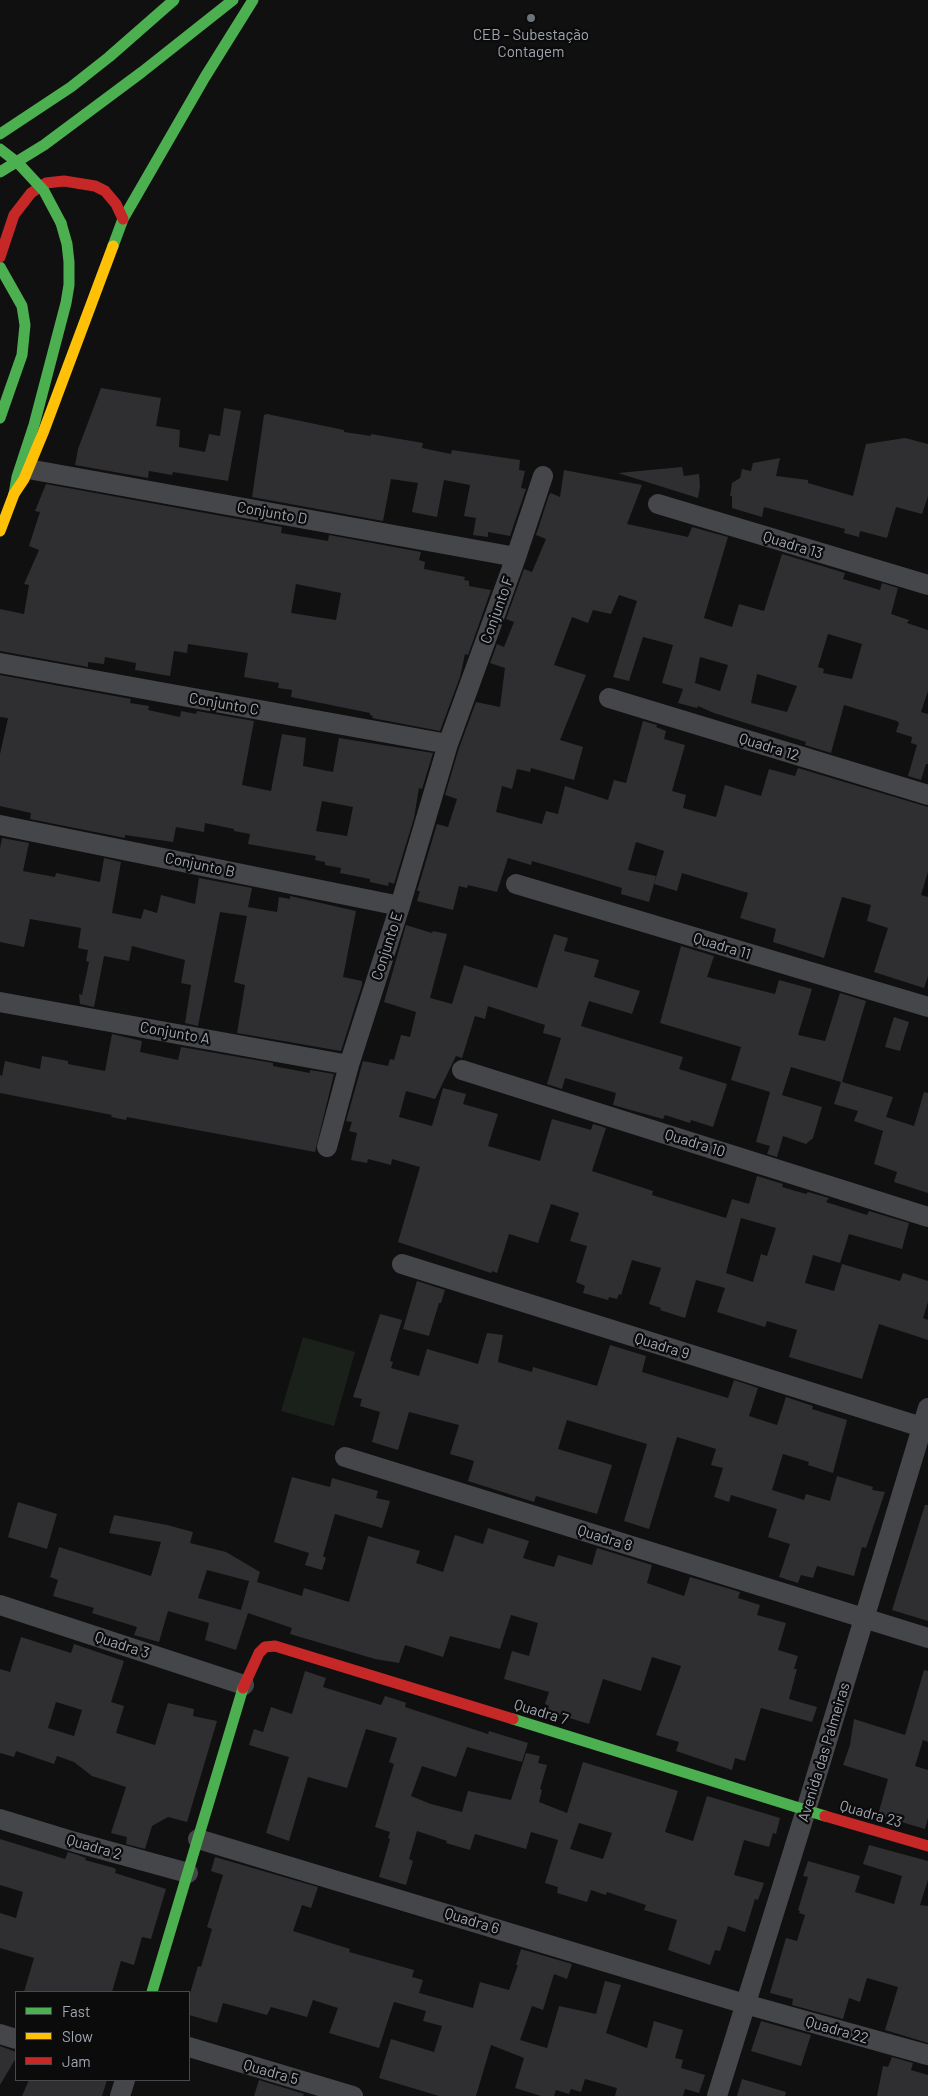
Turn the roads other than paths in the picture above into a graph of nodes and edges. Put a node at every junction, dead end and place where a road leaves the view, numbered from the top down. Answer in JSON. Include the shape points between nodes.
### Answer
{"nodes":[{"id":1,"x":174,"y":0,"type":"edge"},
{"id":2,"x":233,"y":0,"type":"edge"},
{"id":3,"x":253,"y":0,"type":"edge"},
{"id":4,"x":0,"y":134,"type":"edge"},
{"id":5,"x":0,"y":149,"type":"edge"},
{"id":6,"x":0,"y":172,"type":"edge"},
{"id":7,"x":123,"y":219,"type":"junction"},
{"id":8,"x":0,"y":257,"type":"edge"},
{"id":9,"x":0,"y":267,"type":"edge"},
{"id":10,"x":0,"y":418,"type":"edge"},
{"id":11,"x":28,"y":469,"type":"junction"},
{"id":12,"x":543,"y":476,"type":"dead end"},
{"id":13,"x":14,"y":494,"type":"junction"},
{"id":14,"x":658,"y":504,"type":"dead end"},
{"id":15,"x":0,"y":531,"type":"edge"},
{"id":16,"x":516,"y":557,"type":"junction"},
{"id":17,"x":928,"y":585,"type":"edge"},
{"id":18,"x":0,"y":663,"type":"edge"},
{"id":19,"x":609,"y":698,"type":"dead end"},
{"id":20,"x":448,"y":744,"type":"junction"},
{"id":21,"x":928,"y":795,"type":"edge"},
{"id":22,"x":0,"y":824,"type":"edge"},
{"id":23,"x":516,"y":884,"type":"dead end"},
{"id":24,"x":400,"y":906,"type":"junction"},
{"id":25,"x":0,"y":1002,"type":"edge"},
{"id":26,"x":928,"y":1007,"type":"edge"},
{"id":27,"x":349,"y":1065,"type":"junction"},
{"id":28,"x":462,"y":1070,"type":"dead end"},
{"id":29,"x":327,"y":1147,"type":"dead end"},
{"id":30,"x":928,"y":1216,"type":"edge"},
{"id":31,"x":402,"y":1264,"type":"dead end"},
{"id":32,"x":928,"y":1408,"type":"edge"},
{"id":33,"x":925,"y":1428,"type":"edge"},
{"id":34,"x":345,"y":1457,"type":"dead end"},
{"id":35,"x":0,"y":1605,"type":"edge"},
{"id":36,"x":864,"y":1618,"type":"junction"},
{"id":37,"x":928,"y":1638,"type":"edge"},
{"id":38,"x":244,"y":1685,"type":"junction"},
{"id":39,"x":806,"y":1810,"type":"junction"},
{"id":40,"x":0,"y":1819,"type":"edge"},
{"id":41,"x":198,"y":1839,"type":"junction"},
{"id":42,"x":928,"y":1846,"type":"edge"},
{"id":43,"x":188,"y":1873,"type":"junction"},
{"id":44,"x":152,"y":1991,"type":"edge"},
{"id":45,"x":745,"y":2004,"type":"junction"},
{"id":46,"x":0,"y":2034,"type":"edge"},
{"id":47,"x":15,"y":2039,"type":"edge"},
{"id":48,"x":190,"y":2048,"type":"edge"},
{"id":49,"x":928,"y":2055,"type":"edge"},
{"id":50,"x":125,"y":2081,"type":"edge"},
{"id":51,"x":120,"y":2096,"type":"edge"},
{"id":52,"x":354,"y":2096,"type":"edge"},
{"id":53,"x":717,"y":2096,"type":"edge"}],
"edges":[{"from":1,"to":4,"type":"main road","via":[[109,58]]},
{"from":2,"to":6,"type":"main road","via":[[44,145]]},
{"from":3,"to":7,"type":"main road"},
{"from":5,"to":13,"type":"main road","bridge":true,"via":[[44,191],[61,223],[68,244],[69,262],[66,303]]},
{"from":7,"to":8,"type":"main road","via":[[105,191],[95,186],[64,181],[46,183],[31,193],[14,215]]},
{"from":7,"to":11,"type":"main road"},
{"from":9,"to":10,"type":"main road","via":[[22,306],[25,325],[22,355]]},
{"from":11,"to":13,"type":"main road"},
{"from":11,"to":16,"type":"street","name":"Conjunto D"},
{"from":12,"to":16,"type":"street","name":"Conjunto F"},
{"from":13,"to":15,"type":"main road"},
{"from":14,"to":17,"type":"street","name":"Quadra 13"},
{"from":16,"to":20,"type":"street","name":"Conjunto F"},
{"from":18,"to":20,"type":"street","name":"Conjunto C"},
{"from":19,"to":21,"type":"street","name":"Quadra 12"},
{"from":20,"to":24,"type":"street","name":"Conjunto E"},
{"from":22,"to":24,"type":"street","name":"Conjunto B"},
{"from":23,"to":26,"type":"street","name":"Quadra 11"},
{"from":24,"to":27,"type":"street","name":"Conjunto E"},
{"from":25,"to":27,"type":"street","name":"Conjunto A"},
{"from":27,"to":29,"type":"street","name":"Conjunto E"},
{"from":28,"to":30,"type":"street","name":"Quadra 10"},
{"from":31,"to":33,"type":"street","name":"Quadra 9"},
{"from":32,"to":33,"type":"street","name":"Avenida das Palmeiras"},
{"from":33,"to":36,"type":"street","name":"Avenida das Palmeiras"},
{"from":34,"to":36,"type":"street","name":"Quadra 8"},
{"from":35,"to":38,"type":"street","name":"Quadra 3"},
{"from":36,"to":37,"type":"street","name":"Quadra 8"},
{"from":36,"to":39,"type":"street","name":"Avenida das Palmeiras"},
{"from":38,"to":39,"type":"main road","name":"Quadra 7","via":[[265,1646],[302,1652]]},
{"from":38,"to":41,"type":"main road"},
{"from":39,"to":42,"type":"main road","name":"Quadra 23"},
{"from":39,"to":45,"type":"street","name":"Avenida das Palmeiras"},
{"from":40,"to":43,"type":"street","name":"Quadra 2"},
{"from":41,"to":43,"type":"main road"},
{"from":41,"to":45,"type":"street","name":"Quadra 6"},
{"from":43,"to":44,"type":"main road"},
{"from":45,"to":49,"type":"street","name":"Quadra 22"},
{"from":45,"to":53,"type":"street","name":"Avenida das Palmeiras"},
{"from":46,"to":47,"type":"street"},
{"from":48,"to":52,"type":"street","name":"Quadra 5"},
{"from":50,"to":51,"type":"street"}]}
